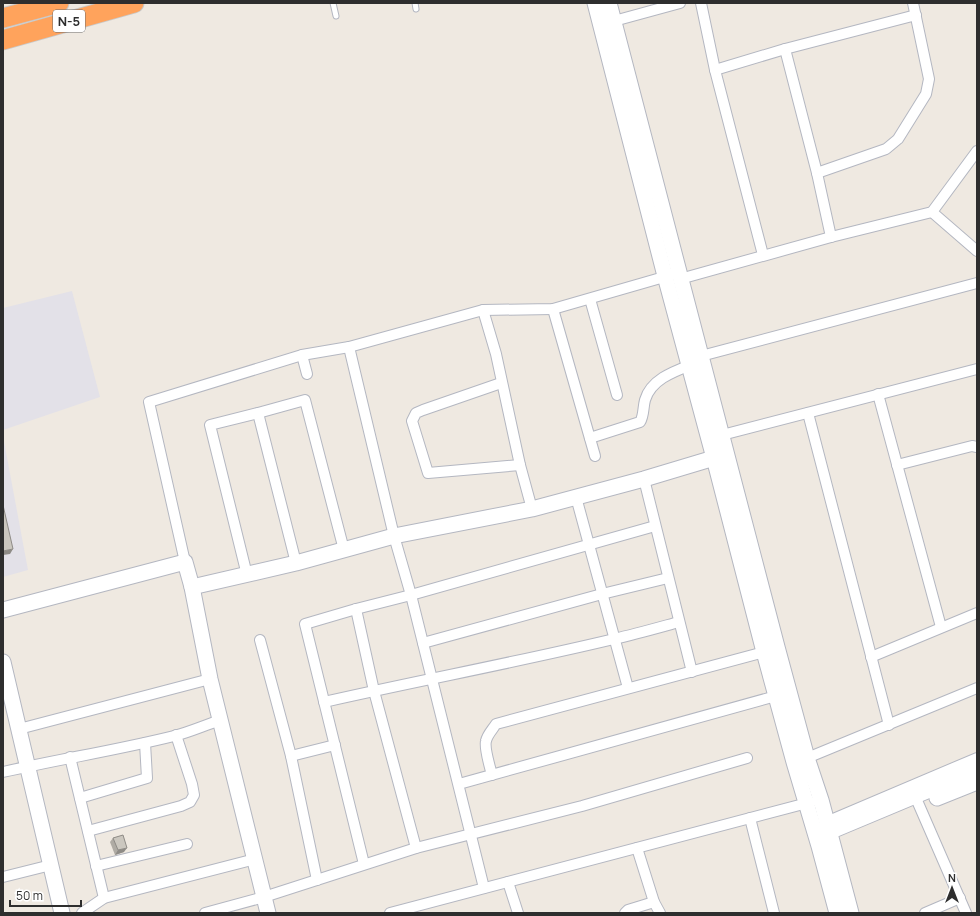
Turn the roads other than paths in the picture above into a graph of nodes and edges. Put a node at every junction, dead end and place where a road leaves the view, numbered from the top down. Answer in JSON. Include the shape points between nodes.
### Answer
{"nodes":[{"id":1,"x":59,"y":3,"type":"edge"},
{"id":2,"x":134,"y":3,"type":"edge"},
{"id":3,"x":333,"y":3,"type":"edge"},
{"id":4,"x":415,"y":3,"type":"edge"},
{"id":5,"x":595,"y":3,"type":"edge"},
{"id":6,"x":609,"y":3,"type":"edge"},
{"id":7,"x":680,"y":3,"type":"edge"},
{"id":8,"x":701,"y":3,"type":"edge"},
{"id":9,"x":913,"y":3,"type":"edge"},
{"id":10,"x":416,"y":9,"type":"dead end"},
{"id":11,"x":916,"y":15,"type":"junction"},
{"id":12,"x":336,"y":16,"type":"dead end"},
{"id":13,"x":3,"y":18,"type":"edge"},
{"id":14,"x":614,"y":20,"type":"junction"},
{"id":15,"x":3,"y":40,"type":"edge"},
{"id":16,"x":785,"y":49,"type":"junction"},
{"id":17,"x":715,"y":70,"type":"junction"},
{"id":18,"x":977,"y":151,"type":"edge"},
{"id":19,"x":817,"y":173,"type":"junction"},
{"id":20,"x":932,"y":212,"type":"junction"},
{"id":21,"x":659,"y":224,"type":"junction"},
{"id":22,"x":831,"y":237,"type":"junction"},
{"id":23,"x":977,"y":251,"type":"edge"},
{"id":24,"x":763,"y":255,"type":"junction"},
{"id":25,"x":675,"y":276,"type":"junction"},
{"id":26,"x":977,"y":283,"type":"edge"},
{"id":27,"x":590,"y":298,"type":"junction"},
{"id":28,"x":553,"y":309,"type":"junction"},
{"id":29,"x":483,"y":310,"type":"junction"},
{"id":30,"x":349,"y":347,"type":"junction"},
{"id":31,"x":302,"y":355,"type":"junction"},
{"id":32,"x":697,"y":361,"type":"junction"},
{"id":33,"x":977,"y":369,"type":"edge"},
{"id":34,"x":307,"y":374,"type":"dead end"},
{"id":35,"x":501,"y":383,"type":"junction"},
{"id":36,"x":878,"y":394,"type":"junction"},
{"id":37,"x":617,"y":395,"type":"dead end"},
{"id":38,"x":258,"y":413,"type":"junction"},
{"id":39,"x":808,"y":413,"type":"junction"},
{"id":40,"x":722,"y":435,"type":"junction"},
{"id":41,"x":590,"y":438,"type":"junction"},
{"id":42,"x":977,"y":447,"type":"edge"},
{"id":43,"x":595,"y":456,"type":"dead end"},
{"id":44,"x":714,"y":458,"type":"junction"},
{"id":45,"x":520,"y":465,"type":"junction"},
{"id":46,"x":897,"y":465,"type":"junction"},
{"id":47,"x":644,"y":479,"type":"junction"},
{"id":48,"x":576,"y":497,"type":"junction"},
{"id":49,"x":532,"y":508,"type":"junction"},
{"id":50,"x":656,"y":526,"type":"junction"},
{"id":51,"x":394,"y":536,"type":"junction"},
{"id":52,"x":589,"y":545,"type":"junction"},
{"id":53,"x":344,"y":550,"type":"junction"},
{"id":54,"x":185,"y":562,"type":"junction"},
{"id":55,"x":296,"y":563,"type":"junction"},
{"id":56,"x":247,"y":575,"type":"junction"},
{"id":57,"x":668,"y":578,"type":"junction"},
{"id":58,"x":192,"y":587,"type":"junction"},
{"id":59,"x":602,"y":594,"type":"junction"},
{"id":60,"x":411,"y":595,"type":"junction"},
{"id":61,"x":356,"y":609,"type":"junction"},
{"id":62,"x":3,"y":610,"type":"edge"},
{"id":63,"x":977,"y":613,"type":"edge"},
{"id":64,"x":679,"y":622,"type":"junction"},
{"id":65,"x":941,"y":628,"type":"junction"},
{"id":66,"x":615,"y":639,"type":"junction"},
{"id":67,"x":260,"y":640,"type":"dead end"},
{"id":68,"x":423,"y":643,"type":"junction"},
{"id":69,"x":764,"y":652,"type":"junction"},
{"id":70,"x":871,"y":657,"type":"junction"},
{"id":71,"x":3,"y":666,"type":"edge"},
{"id":72,"x":692,"y":672,"type":"junction"},
{"id":73,"x":210,"y":679,"type":"junction"},
{"id":74,"x":433,"y":679,"type":"junction"},
{"id":75,"x":628,"y":688,"type":"junction"},
{"id":76,"x":977,"y":688,"type":"edge"},
{"id":77,"x":374,"y":691,"type":"junction"},
{"id":78,"x":776,"y":696,"type":"junction"},
{"id":79,"x":324,"y":702,"type":"junction"},
{"id":80,"x":220,"y":720,"type":"junction"},
{"id":81,"x":889,"y":725,"type":"junction"},
{"id":82,"x":19,"y":729,"type":"junction"},
{"id":83,"x":176,"y":736,"type":"junction"},
{"id":84,"x":145,"y":743,"type":"junction"},
{"id":85,"x":335,"y":745,"type":"junction"},
{"id":86,"x":291,"y":756,"type":"junction"},
{"id":87,"x":70,"y":757,"type":"junction"},
{"id":88,"x":747,"y":758,"type":"dead end"},
{"id":89,"x":807,"y":758,"type":"junction"},
{"id":90,"x":977,"y":758,"type":"edge"},
{"id":91,"x":28,"y":766,"type":"junction"},
{"id":92,"x":977,"y":770,"type":"edge"},
{"id":93,"x":3,"y":772,"type":"edge"},
{"id":94,"x":492,"y":775,"type":"junction"},
{"id":95,"x":977,"y":782,"type":"edge"},
{"id":96,"x":458,"y":784,"type":"junction"},
{"id":97,"x":80,"y":798,"type":"junction"},
{"id":98,"x":917,"y":801,"type":"junction"},
{"id":99,"x":814,"y":802,"type":"junction"},
{"id":100,"x":750,"y":818,"type":"junction"},
{"id":101,"x":88,"y":831,"type":"junction"},
{"id":102,"x":829,"y":832,"type":"junction"},
{"id":103,"x":471,"y":834,"type":"junction"},
{"id":104,"x":187,"y":844,"type":"dead end"},
{"id":105,"x":416,"y":848,"type":"junction"},
{"id":106,"x":637,"y":848,"type":"junction"},
{"id":107,"x":255,"y":858,"type":"junction"},
{"id":108,"x":364,"y":864,"type":"junction"},
{"id":109,"x":51,"y":865,"type":"junction"},
{"id":110,"x":96,"y":866,"type":"junction"},
{"id":111,"x":3,"y":877,"type":"edge"},
{"id":112,"x":317,"y":880,"type":"junction"},
{"id":113,"x":508,"y":882,"type":"junction"},
{"id":114,"x":484,"y":888,"type":"junction"},
{"id":115,"x":264,"y":896,"type":"junction"},
{"id":116,"x":104,"y":898,"type":"junction"},
{"id":117,"x":960,"y":898,"type":"junction"},
{"id":118,"x":654,"y":902,"type":"junction"},
{"id":119,"x":62,"y":913,"type":"edge"},
{"id":120,"x":82,"y":913,"type":"edge"},
{"id":121,"x":205,"y":913,"type":"edge"},
{"id":122,"x":268,"y":913,"type":"edge"},
{"id":123,"x":390,"y":913,"type":"edge"},
{"id":124,"x":518,"y":913,"type":"edge"},
{"id":125,"x":625,"y":913,"type":"edge"},
{"id":126,"x":660,"y":913,"type":"edge"},
{"id":127,"x":774,"y":913,"type":"edge"},
{"id":128,"x":836,"y":913,"type":"edge"},
{"id":129,"x":851,"y":913,"type":"edge"},
{"id":130,"x":925,"y":913,"type":"edge"},
{"id":131,"x":966,"y":913,"type":"edge"}],
"edges":[{"from":1,"to":13,"type":"highway","number":"N-5"},
{"from":2,"to":15,"type":"highway","number":"N-5"},
{"from":3,"to":12,"type":"lane"},
{"from":4,"to":10,"type":"lane"},
{"from":5,"to":21,"type":"street"},
{"from":6,"to":14,"type":"street"},
{"from":7,"to":14,"type":"street"},
{"from":8,"to":17,"type":"street"},
{"from":9,"to":11,"type":"street"},
{"from":11,"to":16,"type":"street"},
{"from":11,"to":19,"type":"street","via":[[929,80],[926,94],[898,139],[886,148]]},
{"from":14,"to":21,"type":"street"},
{"from":16,"to":17,"type":"street"},
{"from":16,"to":19,"type":"street"},
{"from":17,"to":24,"type":"street"},
{"from":18,"to":20,"type":"street"},
{"from":19,"to":22,"type":"street"},
{"from":20,"to":22,"type":"street"},
{"from":20,"to":23,"type":"street"},
{"from":21,"to":25,"type":"street"},
{"from":22,"to":24,"type":"street"},
{"from":24,"to":25,"type":"street"},
{"from":25,"to":27,"type":"street"},
{"from":25,"to":32,"type":"street"},
{"from":26,"to":32,"type":"street"},
{"from":27,"to":28,"type":"street"},
{"from":27,"to":37,"type":"street"},
{"from":28,"to":29,"type":"street"},
{"from":28,"to":41,"type":"street"},
{"from":29,"to":30,"type":"street"},
{"from":29,"to":35,"type":"street","via":[[496,354]]},
{"from":30,"to":31,"type":"street"},
{"from":30,"to":51,"type":"street"},
{"from":31,"to":34,"type":"street"},
{"from":31,"to":54,"type":"street","via":[[149,402]]},
{"from":32,"to":40,"type":"street"},
{"from":32,"to":41,"type":"street","via":[[657,381],[646,396],[640,422]]},
{"from":32,"to":44,"type":"street"},
{"from":33,"to":36,"type":"street"},
{"from":35,"to":45,"type":"street"},
{"from":35,"to":45,"type":"street","via":[[423,410],[416,413],[412,421],[428,473]]},
{"from":36,"to":39,"type":"street"},
{"from":36,"to":46,"type":"street"},
{"from":38,"to":53,"type":"street","via":[[305,400]]},
{"from":38,"to":55,"type":"street"},
{"from":38,"to":56,"type":"street","via":[[210,425]]},
{"from":39,"to":40,"type":"street"},
{"from":39,"to":70,"type":"street"},
{"from":40,"to":89,"type":"street"},
{"from":41,"to":43,"type":"street"},
{"from":42,"to":46,"type":"street","via":[[972,446]]},
{"from":44,"to":47,"type":"street"},
{"from":44,"to":69,"type":"street"},
{"from":45,"to":49,"type":"street"},
{"from":46,"to":65,"type":"street"},
{"from":47,"to":48,"type":"street"},
{"from":47,"to":50,"type":"street"},
{"from":48,"to":49,"type":"street"},
{"from":48,"to":52,"type":"street"},
{"from":49,"to":51,"type":"street"},
{"from":50,"to":52,"type":"street"},
{"from":50,"to":57,"type":"street"},
{"from":51,"to":53,"type":"street"},
{"from":51,"to":60,"type":"street"},
{"from":52,"to":59,"type":"street"},
{"from":52,"to":60,"type":"street"},
{"from":53,"to":55,"type":"street"},
{"from":54,"to":58,"type":"street"},
{"from":54,"to":62,"type":"street"},
{"from":55,"to":56,"type":"street"},
{"from":56,"to":58,"type":"street"},
{"from":57,"to":59,"type":"street"},
{"from":57,"to":64,"type":"street"},
{"from":58,"to":73,"type":"street"},
{"from":59,"to":66,"type":"street"},
{"from":59,"to":68,"type":"street"},
{"from":60,"to":61,"type":"street"},
{"from":60,"to":68,"type":"street"},
{"from":61,"to":77,"type":"street"},
{"from":61,"to":79,"type":"street","via":[[305,624]]},
{"from":63,"to":65,"type":"street"},
{"from":64,"to":66,"type":"street"},
{"from":64,"to":72,"type":"street"},
{"from":65,"to":70,"type":"street"},
{"from":66,"to":74,"type":"street"},
{"from":66,"to":75,"type":"street"},
{"from":67,"to":86,"type":"street"},
{"from":68,"to":74,"type":"street"},
{"from":69,"to":72,"type":"street"},
{"from":69,"to":78,"type":"street"},
{"from":70,"to":81,"type":"street"},
{"from":71,"to":82,"type":"street"},
{"from":72,"to":75,"type":"street"},
{"from":73,"to":80,"type":"street"},
{"from":73,"to":82,"type":"street"},
{"from":74,"to":77,"type":"street"},
{"from":74,"to":96,"type":"street"},
{"from":75,"to":94,"type":"street","via":[[496,724],[486,741]]},
{"from":76,"to":81,"type":"street"},
{"from":77,"to":79,"type":"street"},
{"from":77,"to":105,"type":"street"},
{"from":78,"to":94,"type":"street"},
{"from":78,"to":99,"type":"street","via":[[794,762]]},
{"from":79,"to":85,"type":"street"},
{"from":80,"to":83,"type":"street"},
{"from":80,"to":107,"type":"street"},
{"from":81,"to":89,"type":"street"},
{"from":82,"to":91,"type":"street"},
{"from":83,"to":84,"type":"street"},
{"from":83,"to":101,"type":"street","via":[[192,784],[194,795],[190,802]]},
{"from":84,"to":87,"type":"street"},
{"from":84,"to":97,"type":"street","via":[[146,778]]},
{"from":85,"to":86,"type":"street"},
{"from":85,"to":108,"type":"street"},
{"from":86,"to":112,"type":"street"},
{"from":87,"to":91,"type":"street"},
{"from":87,"to":97,"type":"street"},
{"from":88,"to":103,"type":"street","via":[[582,806]]},
{"from":89,"to":99,"type":"street"},
{"from":90,"to":102,"type":"street"},
{"from":91,"to":93,"type":"street"},
{"from":91,"to":109,"type":"street"},
{"from":92,"to":98,"type":"street"},
{"from":94,"to":96,"type":"street"},
{"from":95,"to":98,"type":"street"},
{"from":96,"to":103,"type":"street"},
{"from":97,"to":101,"type":"street"},
{"from":98,"to":102,"type":"street"},
{"from":98,"to":117,"type":"street"},
{"from":99,"to":100,"type":"street"},
{"from":99,"to":102,"type":"street"},
{"from":99,"to":128,"type":"street"},
{"from":100,"to":106,"type":"street"},
{"from":100,"to":127,"type":"street"},
{"from":101,"to":110,"type":"street"},
{"from":102,"to":129,"type":"street"},
{"from":103,"to":105,"type":"street"},
{"from":103,"to":114,"type":"street"},
{"from":104,"to":110,"type":"street"},
{"from":105,"to":108,"type":"street"},
{"from":106,"to":113,"type":"street"},
{"from":106,"to":118,"type":"street"},
{"from":107,"to":115,"type":"street"},
{"from":107,"to":116,"type":"street"},
{"from":108,"to":112,"type":"street"},
{"from":109,"to":111,"type":"street"},
{"from":109,"to":119,"type":"street"},
{"from":110,"to":116,"type":"street"},
{"from":112,"to":115,"type":"street"},
{"from":113,"to":114,"type":"street"},
{"from":113,"to":124,"type":"street"},
{"from":114,"to":123,"type":"street"},
{"from":115,"to":121,"type":"street"},
{"from":115,"to":122,"type":"street"},
{"from":116,"to":120,"type":"street"},
{"from":117,"to":130,"type":"street"},
{"from":117,"to":131,"type":"street"},
{"from":118,"to":125,"type":"street"},
{"from":118,"to":126,"type":"street"}]}
